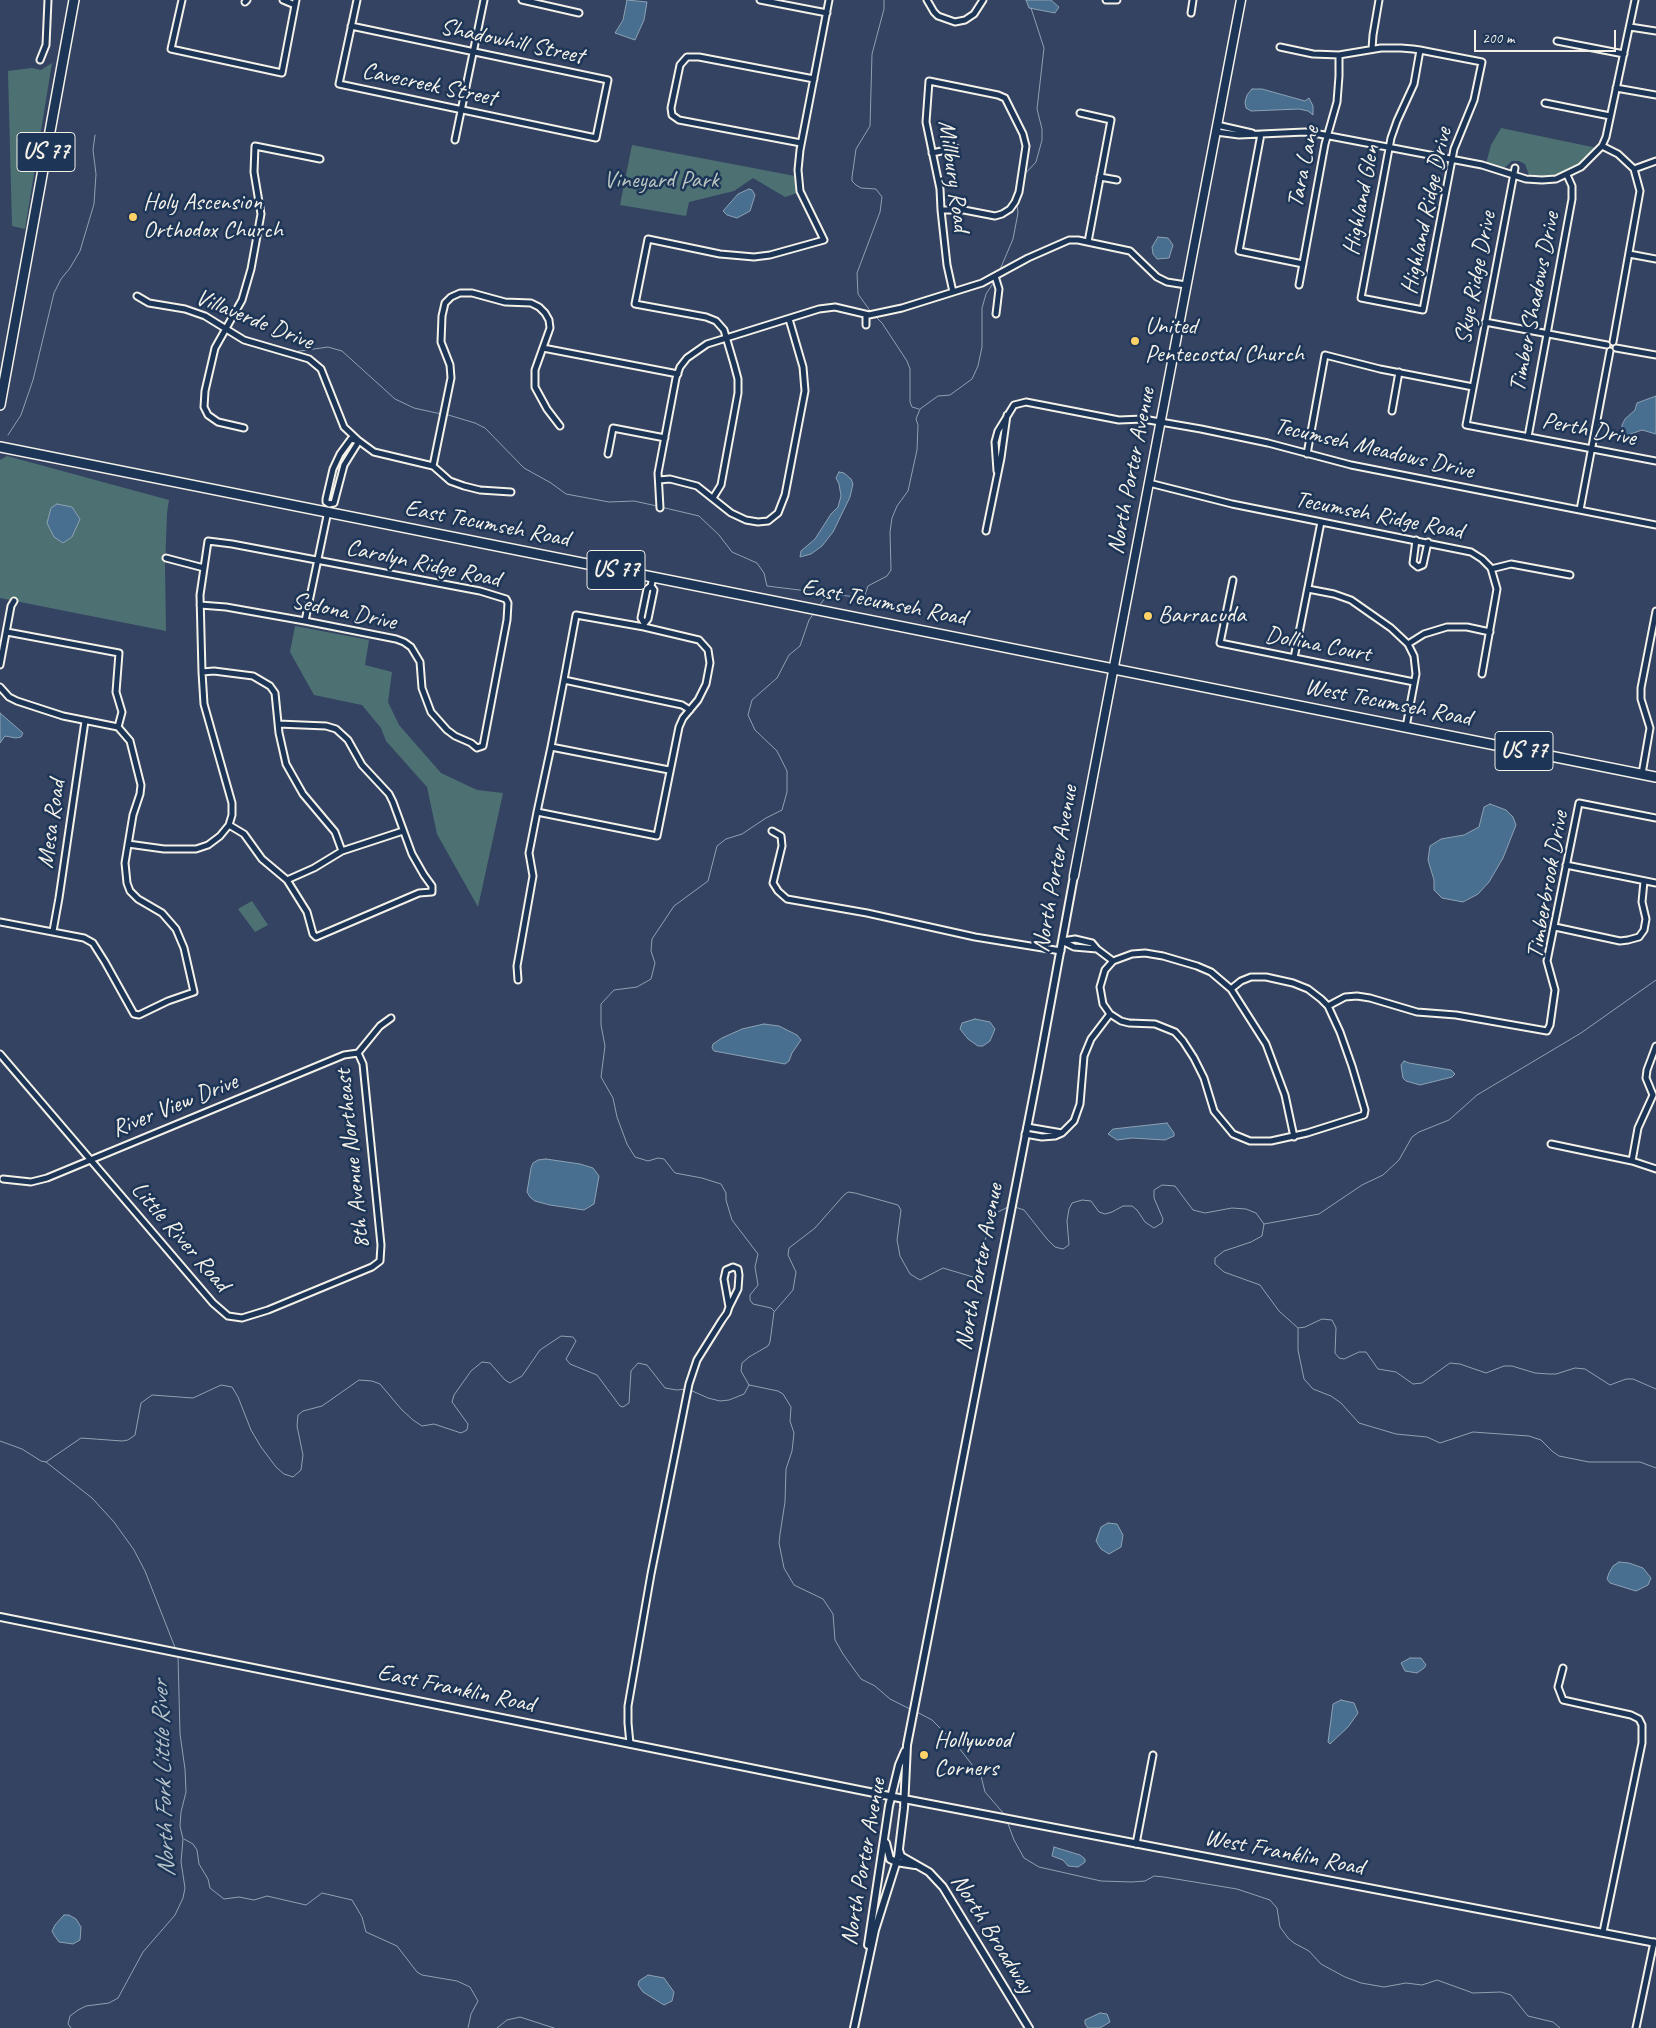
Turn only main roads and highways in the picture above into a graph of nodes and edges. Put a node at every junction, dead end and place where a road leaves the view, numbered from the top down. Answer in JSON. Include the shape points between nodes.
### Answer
{"nodes":[{"id":1,"x":74,"y":0,"type":"edge"},
{"id":2,"x":1241,"y":0,"type":"edge"},
{"id":3,"x":0,"y":405,"type":"edge"},
{"id":4,"x":0,"y":447,"type":"edge"},
{"id":5,"x":1113,"y":668,"type":"junction"},
{"id":6,"x":1656,"y":777,"type":"edge"},
{"id":7,"x":1074,"y":876,"type":"road end"}],
"edges":[{"from":1,"to":3,"type":"main road","number":"US 77"},
{"from":2,"to":5,"type":"main road","name":"North Porter Avenue"},
{"from":4,"to":5,"type":"main road","name":"East Tecumseh Road","number":"US 77","via":[[328,508],[652,582],[797,606]]},
{"from":5,"to":6,"type":"main road","name":"West Tecumseh Road","number":"US 77"},
{"from":5,"to":7,"type":"main road","name":"North Porter Avenue"}]}
